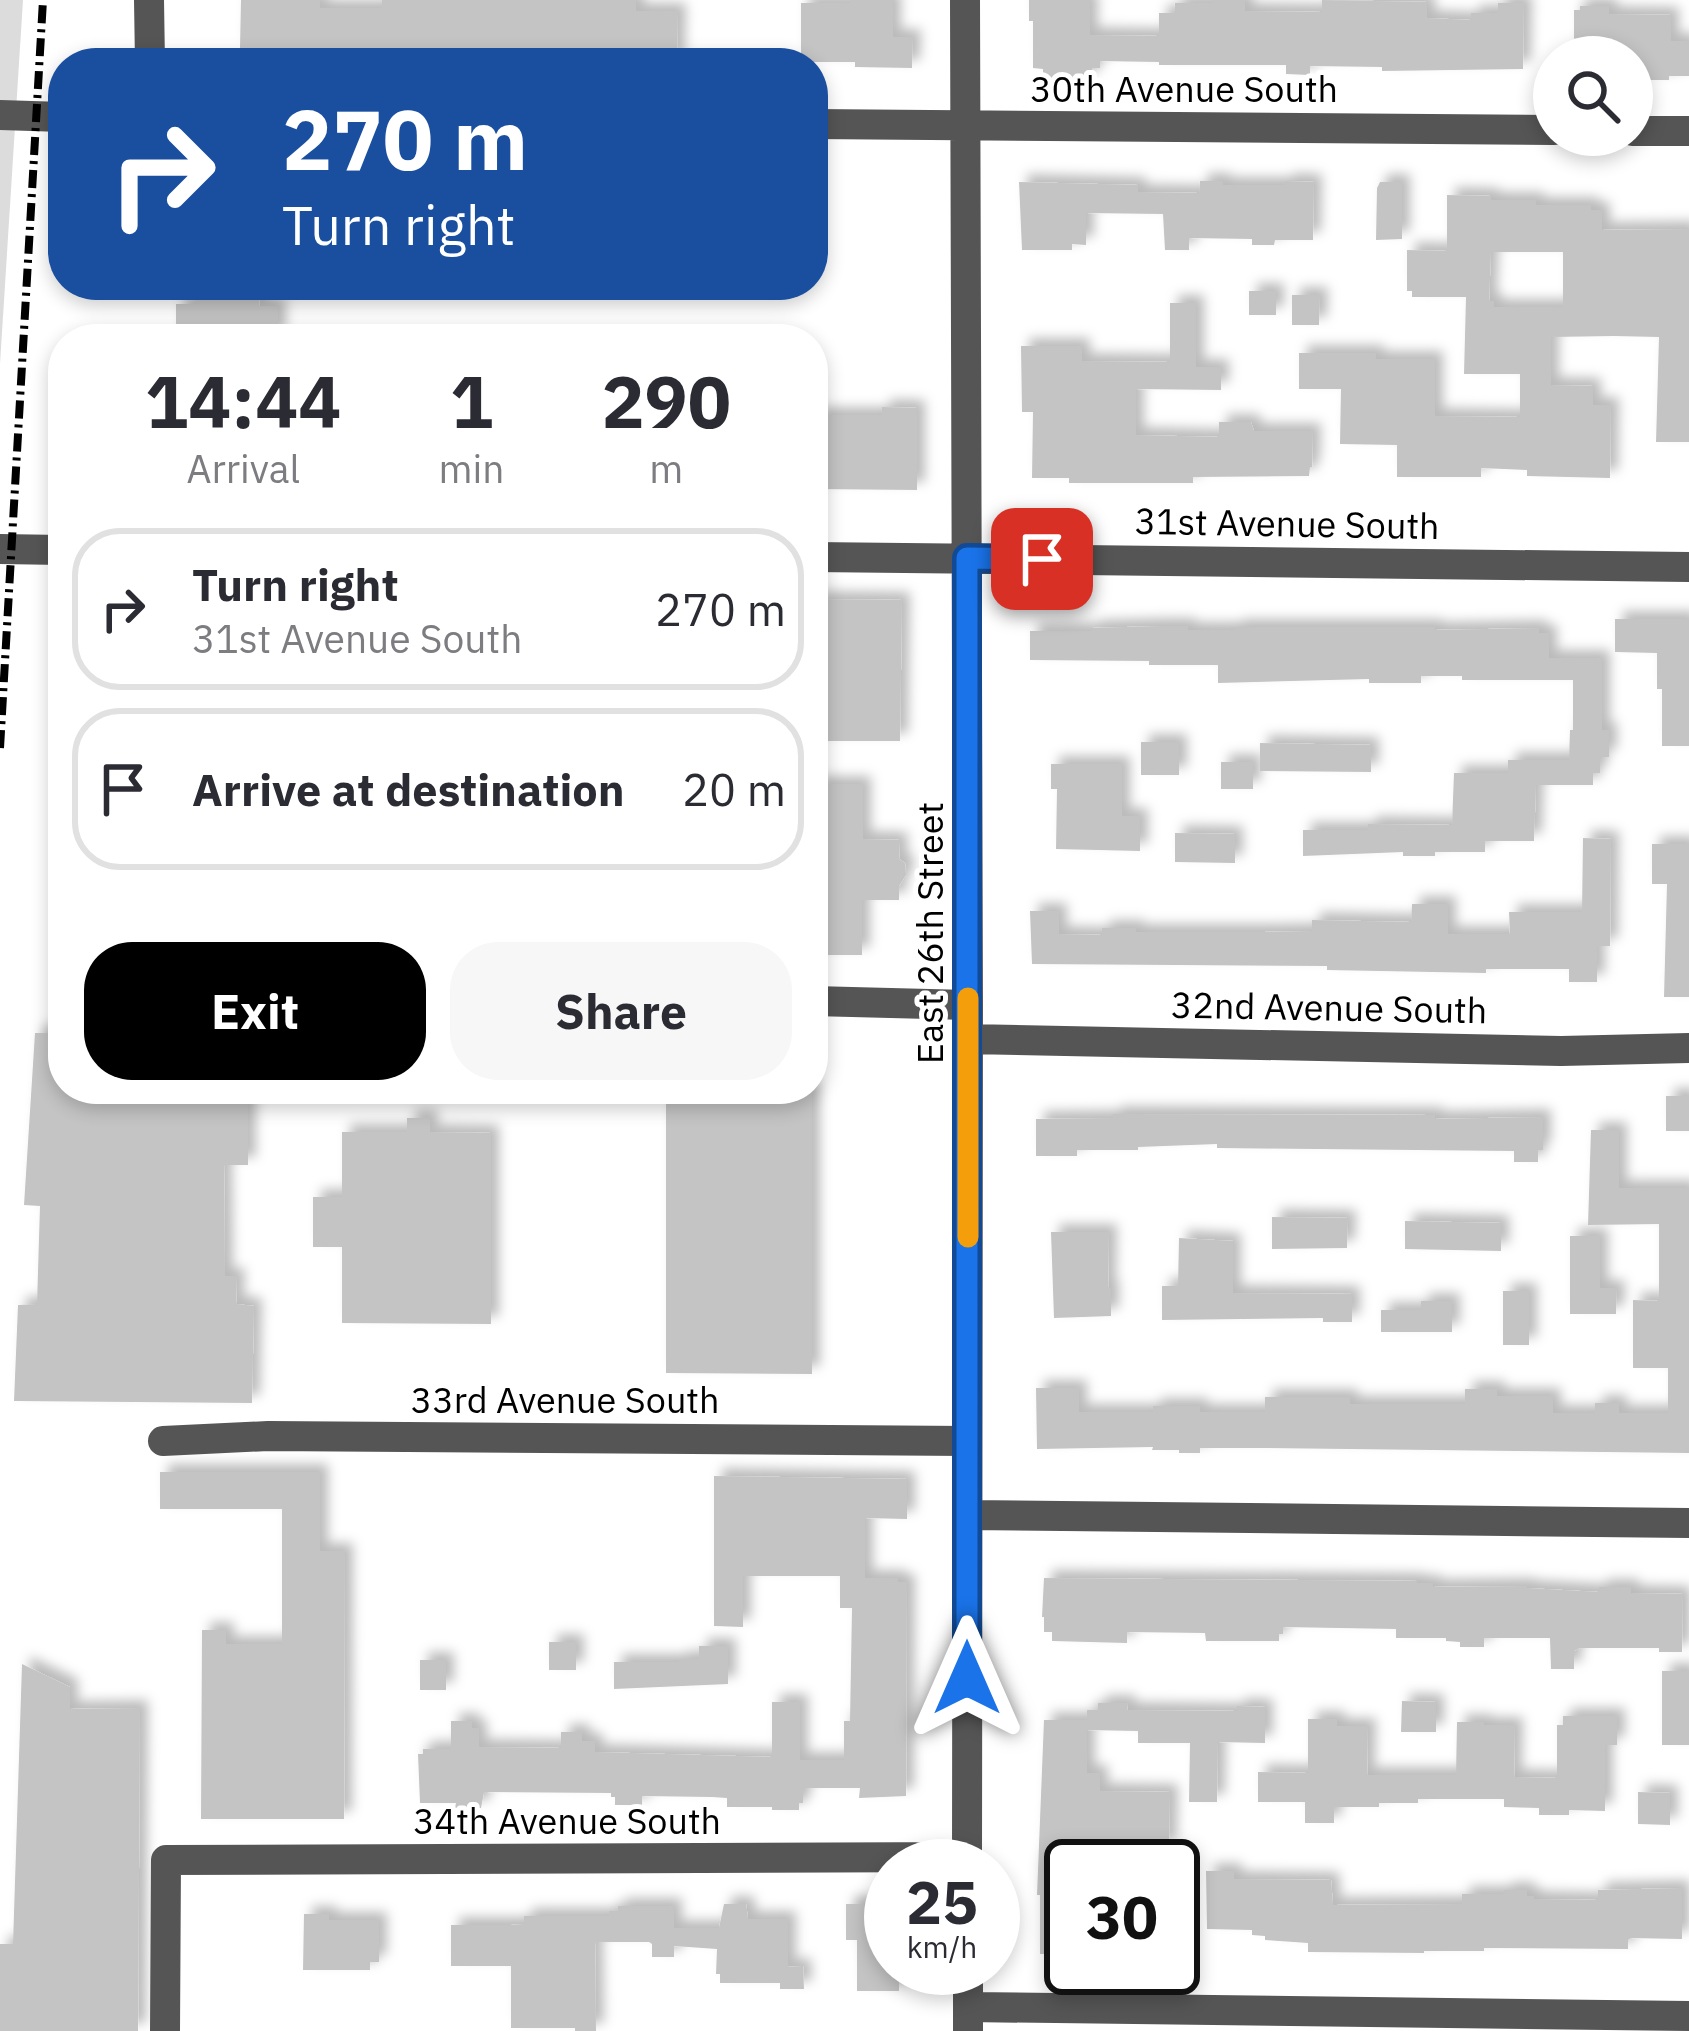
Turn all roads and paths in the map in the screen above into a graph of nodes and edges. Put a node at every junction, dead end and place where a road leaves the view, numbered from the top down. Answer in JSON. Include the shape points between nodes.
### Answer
{"nodes":[{"id":1,"x":149,"y":0,"type":"edge"},
{"id":2,"x":964,"y":0,"type":"edge"},
{"id":3,"x":150,"y":48,"type":"edge"},
{"id":4,"x":0,"y":116,"type":"edge"},
{"id":5,"x":48,"y":117,"type":"edge"},
{"id":6,"x":828,"y":124,"type":"edge"},
{"id":7,"x":965,"y":125,"type":"junction"},
{"id":8,"x":1533,"y":130,"type":"edge"},
{"id":9,"x":1653,"y":131,"type":"edge"},
{"id":10,"x":1689,"y":131,"type":"edge"},
{"id":11,"x":0,"y":549,"type":"edge"},
{"id":12,"x":48,"y":550,"type":"edge"},
{"id":13,"x":828,"y":557,"type":"edge"},
{"id":14,"x":967,"y":558,"type":"junction"},
{"id":15,"x":1689,"y":567,"type":"edge"},
{"id":16,"x":828,"y":1001,"type":"edge"},
{"id":17,"x":968,"y":1004,"type":"junction"},
{"id":18,"x":968,"y":1039,"type":"junction"},
{"id":19,"x":1689,"y":1048,"type":"edge"},
{"id":20,"x":164,"y":1441,"type":"dead end"},
{"id":21,"x":967,"y":1441,"type":"junction"},
{"id":22,"x":968,"y":1516,"type":"junction"},
{"id":23,"x":1689,"y":1523,"type":"edge"},
{"id":24,"x":967,"y":1839,"type":"edge"},
{"id":25,"x":864,"y":1862,"type":"edge"},
{"id":26,"x":1689,"y":2016,"type":"edge"},
{"id":27,"x":968,"y":2019,"type":"edge"},
{"id":28,"x":165,"y":2031,"type":"edge"}],
"edges":[{"from":1,"to":3,"type":"street"},
{"from":2,"to":7,"type":"street","name":"East 26th Street"},
{"from":4,"to":5,"type":"street"},
{"from":6,"to":7,"type":"street","name":"30th Avenue South"},
{"from":7,"to":8,"type":"street","name":"30th Avenue South"},
{"from":7,"to":14,"type":"street","name":"East 26th Street"},
{"from":9,"to":10,"type":"street"},
{"from":11,"to":12,"type":"street"},
{"from":13,"to":14,"type":"street","name":"31st Avenue South"},
{"from":14,"to":15,"type":"street","name":"31st Avenue South"},
{"from":14,"to":17,"type":"street","name":"East 26th Street"},
{"from":16,"to":17,"type":"street"},
{"from":17,"to":18,"type":"street","name":"East 26th Street"},
{"from":18,"to":19,"type":"street","name":"32nd Avenue South"},
{"from":18,"to":21,"type":"street","name":"East 26th Street"},
{"from":20,"to":21,"type":"street","name":"33rd Avenue South"},
{"from":21,"to":22,"type":"street","name":"East 26th Street"},
{"from":22,"to":23,"type":"street"},
{"from":22,"to":24,"type":"street","name":"East 26th Street"},
{"from":25,"to":28,"type":"street","name":"34th Avenue South","via":[[166,1860]]},
{"from":26,"to":27,"type":"street"}]}
